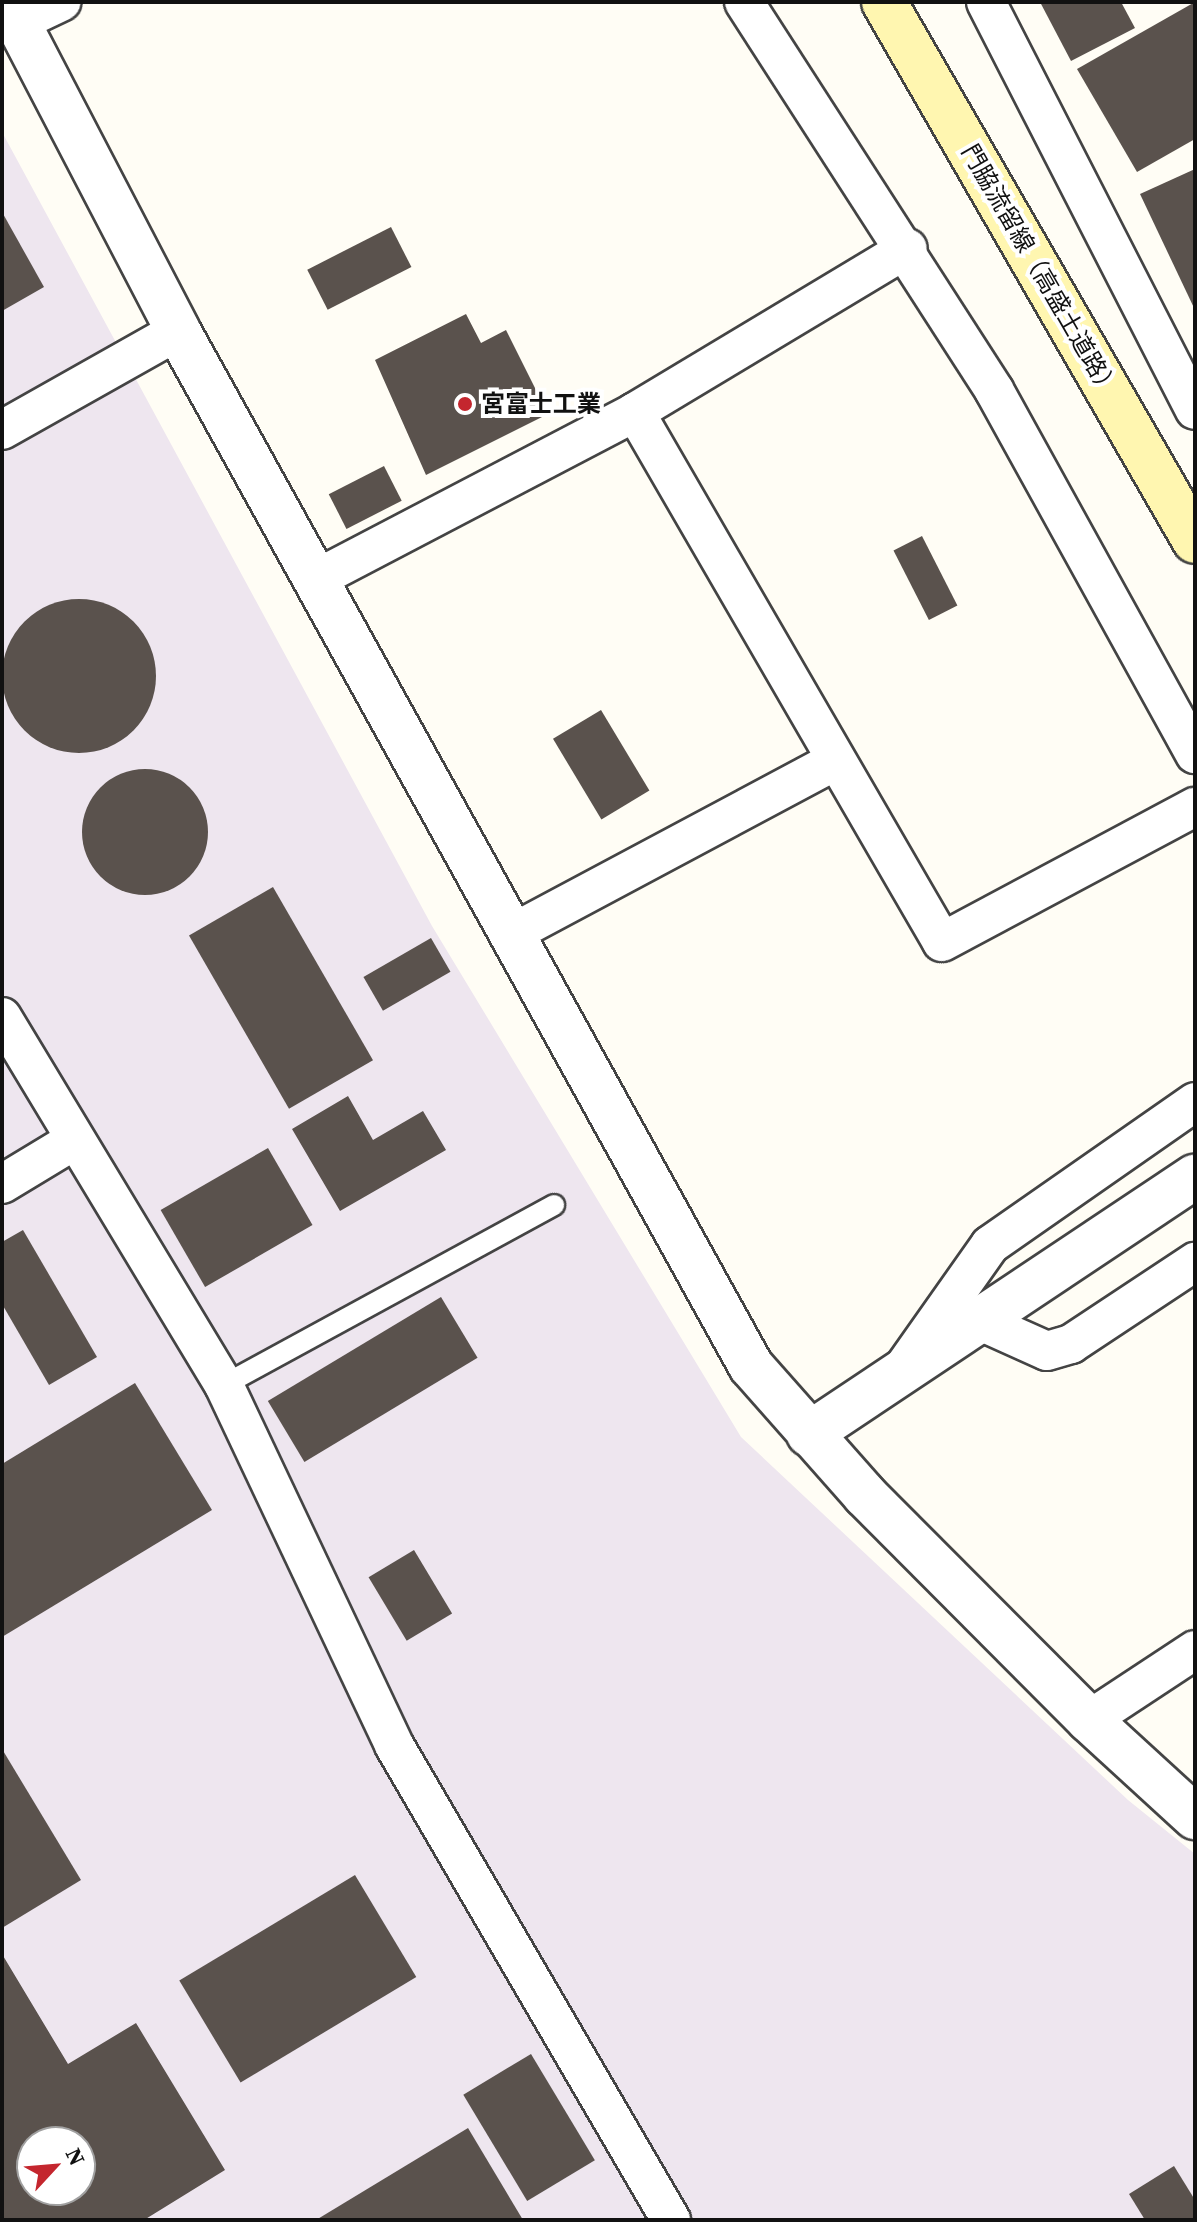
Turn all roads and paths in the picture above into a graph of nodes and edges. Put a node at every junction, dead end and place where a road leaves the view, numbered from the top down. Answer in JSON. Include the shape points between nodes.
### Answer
{"nodes":[{"id":1,"x":61,"y":2,"type":"edge"},
{"id":2,"x":744,"y":2,"type":"edge"},
{"id":3,"x":884,"y":2,"type":"edge"},
{"id":4,"x":986,"y":2,"type":"edge"},
{"id":5,"x":13,"y":12,"type":"edge"},
{"id":6,"x":908,"y":248,"type":"junction"},
{"id":7,"x":178,"y":331,"type":"junction"},
{"id":8,"x":1195,"y":410,"type":"edge"},
{"id":9,"x":635,"y":412,"type":"junction"},
{"id":10,"x":2,"y":430,"type":"edge"},
{"id":11,"x":1195,"y":541,"type":"edge"},
{"id":12,"x":314,"y":580,"type":"junction"},
{"id":13,"x":1195,"y":754,"type":"edge"},
{"id":14,"x":835,"y":761,"type":"junction"},
{"id":15,"x":1195,"y":807,"type":"edge"},
{"id":16,"x":509,"y":935,"type":"junction"},
{"id":17,"x":2,"y":1017,"type":"edge"},
{"id":18,"x":1195,"y":1102,"type":"edge"},
{"id":19,"x":75,"y":1140,"type":"junction"},
{"id":20,"x":1195,"y":1177,"type":"edge"},
{"id":21,"x":2,"y":1184,"type":"edge"},
{"id":22,"x":554,"y":1205,"type":"dead end"},
{"id":23,"x":1195,"y":1262,"type":"edge"},
{"id":24,"x":980,"y":1321,"type":"junction"},
{"id":25,"x":898,"y":1376,"type":"junction"},
{"id":26,"x":224,"y":1385,"type":"junction"},
{"id":27,"x":809,"y":1434,"type":"junction"},
{"id":28,"x":1195,"y":1650,"type":"edge"},
{"id":29,"x":1089,"y":1720,"type":"junction"},
{"id":30,"x":1195,"y":1817,"type":"edge"},
{"id":31,"x":671,"y":2220,"type":"edge"}],
"edges":[{"from":1,"to":5,"type":"street"},
{"from":2,"to":6,"type":"street"},
{"from":3,"to":11,"type":"main road","name":"門脇流留線（高盛土道路）"},
{"from":4,"to":8,"type":"street"},
{"from":5,"to":7,"type":"street"},
{"from":6,"to":9,"type":"street"},
{"from":6,"to":13,"type":"street","via":[[1104,582]]},
{"from":7,"to":10,"type":"street"},
{"from":7,"to":12,"type":"street"},
{"from":9,"to":12,"type":"street"},
{"from":9,"to":14,"type":"street"},
{"from":12,"to":16,"type":"street"},
{"from":14,"to":15,"type":"street","via":[[942,942]]},
{"from":14,"to":16,"type":"street"},
{"from":16,"to":27,"type":"street","via":[[751,1366]]},
{"from":17,"to":19,"type":"street"},
{"from":18,"to":25,"type":"street","via":[[990,1245]]},
{"from":19,"to":21,"type":"street"},
{"from":19,"to":26,"type":"street"},
{"from":20,"to":24,"type":"street"},
{"from":22,"to":26,"type":"lane"},
{"from":23,"to":24,"type":"street","via":[[1071,1344],[1047,1351]]},
{"from":24,"to":25,"type":"street"},
{"from":25,"to":27,"type":"street"},
{"from":26,"to":31,"type":"street","via":[[394,1745]]},
{"from":27,"to":29,"type":"street"},
{"from":28,"to":29,"type":"street"},
{"from":29,"to":30,"type":"street"}]}
